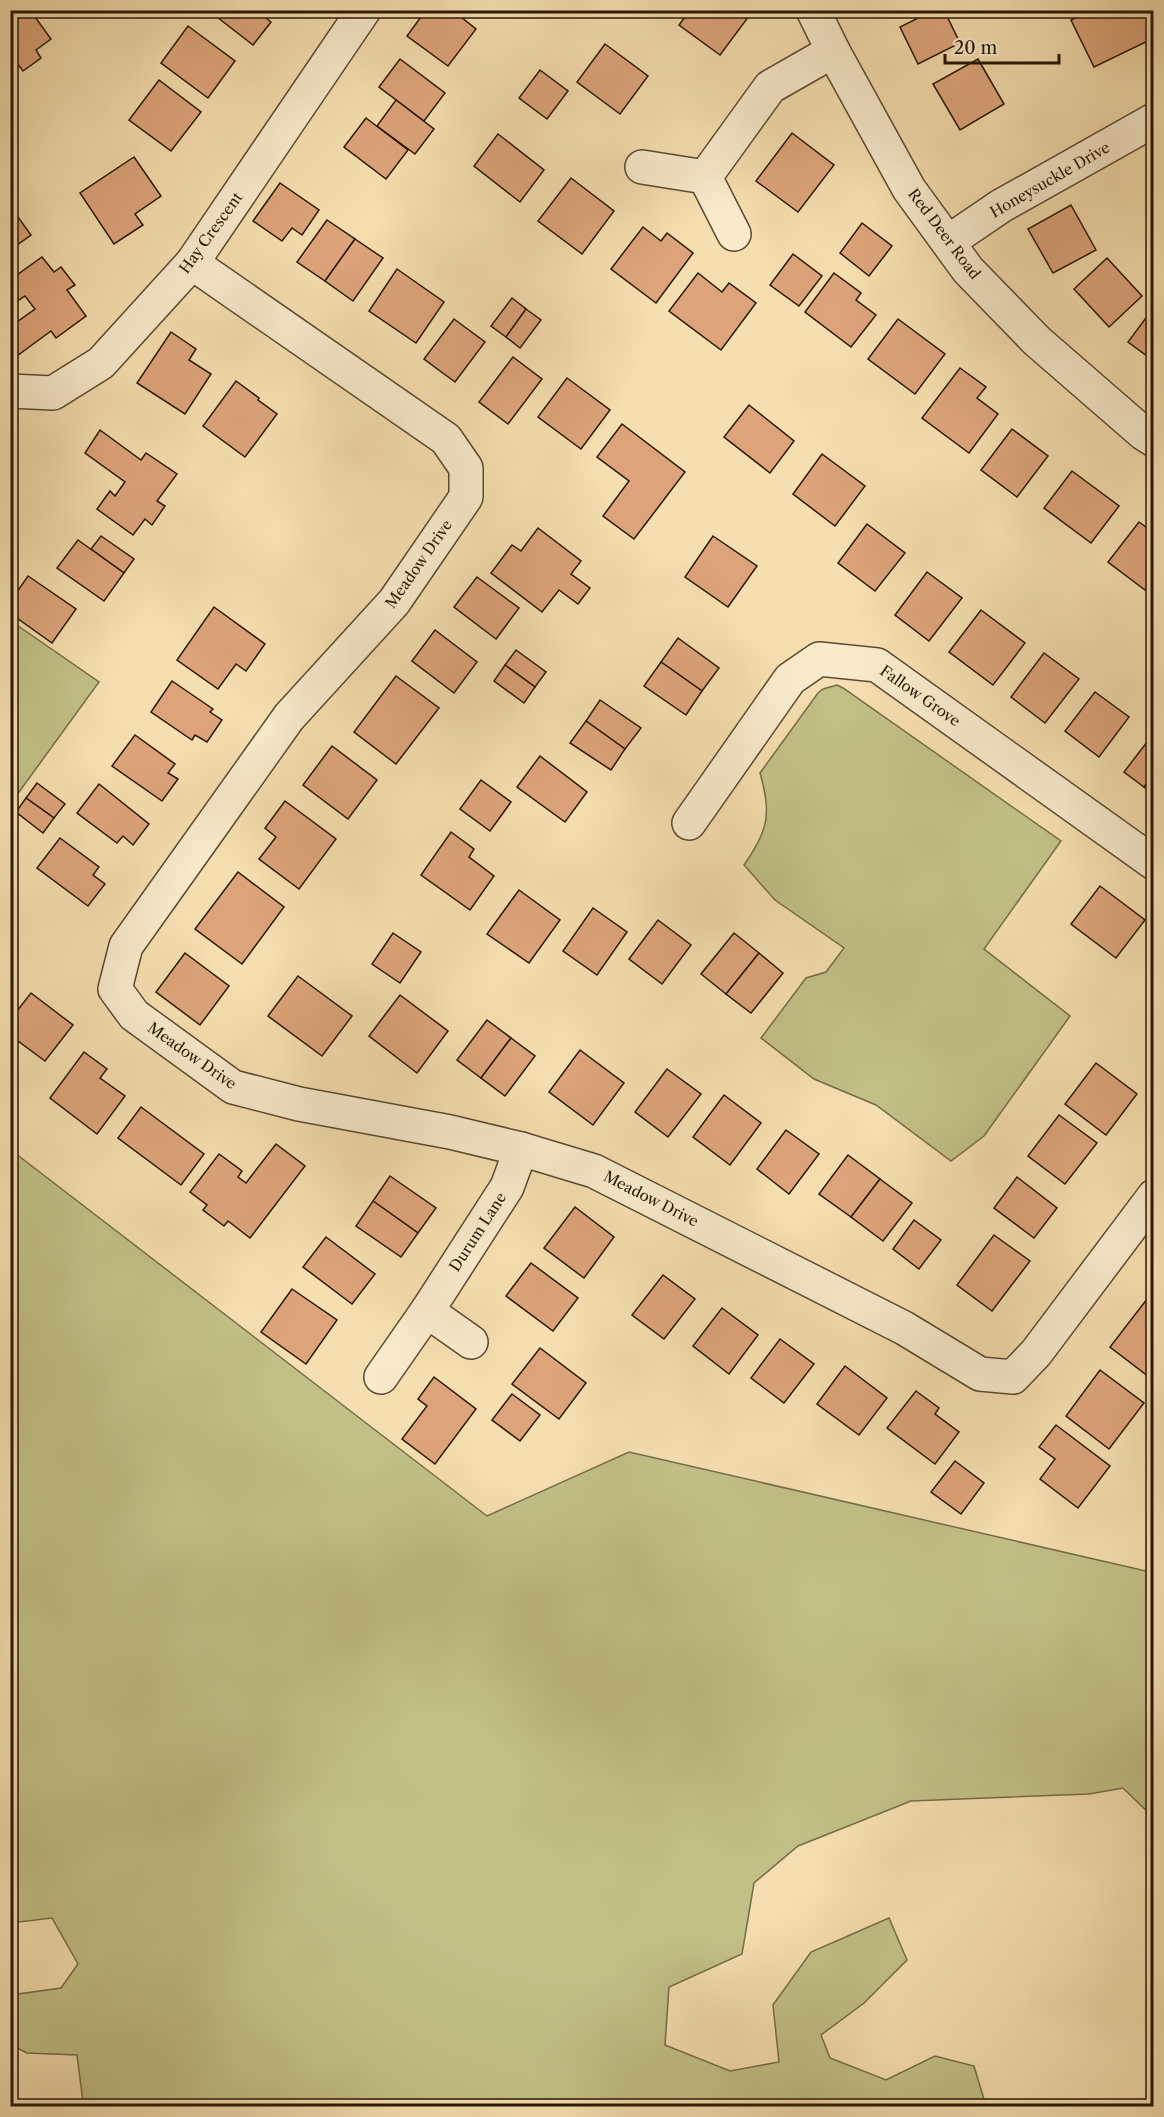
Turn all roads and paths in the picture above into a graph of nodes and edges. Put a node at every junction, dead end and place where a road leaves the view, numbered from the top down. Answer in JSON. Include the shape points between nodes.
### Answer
{"nodes":[{"id":1,"x":364,"y":10,"type":"edge"},
{"id":2,"x":813,"y":10,"type":"edge"},
{"id":3,"x":833,"y":51,"type":"junction"},
{"id":4,"x":1154,"y":120,"type":"edge"},
{"id":5,"x":642,"y":167,"type":"dead end"},
{"id":6,"x":705,"y":177,"type":"junction"},
{"id":7,"x":734,"y":234,"type":"dead end"},
{"id":8,"x":948,"y":242,"type":"junction"},
{"id":9,"x":192,"y":263,"type":"junction"},
{"id":10,"x":10,"y":391,"type":"edge"},
{"id":11,"x":1154,"y":440,"type":"edge"},
{"id":12,"x":690,"y":824,"type":"dead end"},
{"id":13,"x":1154,"y":863,"type":"edge"},
{"id":14,"x":521,"y":1149,"type":"junction"},
{"id":15,"x":1154,"y":1196,"type":"edge"},
{"id":16,"x":427,"y":1311,"type":"junction"},
{"id":17,"x":471,"y":1342,"type":"dead end"},
{"id":18,"x":381,"y":1377,"type":"dead end"}],
"edges":[{"from":1,"to":9,"type":"street","name":"Hay Crescent"},
{"from":2,"to":3,"type":"street","name":"Red Deer Road"},
{"from":3,"to":6,"type":"street","via":[[771,87]]},
{"from":3,"to":8,"type":"street","name":"Red Deer Road","via":[[909,189]]},
{"from":4,"to":8,"type":"street","name":"Honeysuckle Drive","via":[[1001,206]]},
{"from":5,"to":6,"type":"street"},
{"from":6,"to":7,"type":"street"},
{"from":8,"to":11,"type":"street","name":"Red Deer Road","via":[[968,270],[1037,341]]},
{"from":9,"to":10,"type":"street","name":"Hay Crescent","via":[[101,363],[53,393]]},
{"from":9,"to":14,"type":"street","name":"Meadow Drive","via":[[446,439],[466,468],[466,497],[394,602],[288,717],[126,946],[115,989],[134,1015],[233,1087]]},
{"from":12,"to":13,"type":"street","name":"Fallow Grove","via":[[790,680],[819,659],[877,665]]},
{"from":14,"to":15,"type":"street","name":"Meadow Drive","via":[[594,1171],[904,1328],[980,1374],[1013,1377],[1036,1353]]},
{"from":14,"to":16,"type":"street","name":"Durum Lane","via":[[507,1187]]},
{"from":16,"to":17,"type":"street"},
{"from":16,"to":18,"type":"street","name":"Durum Lane"}]}
